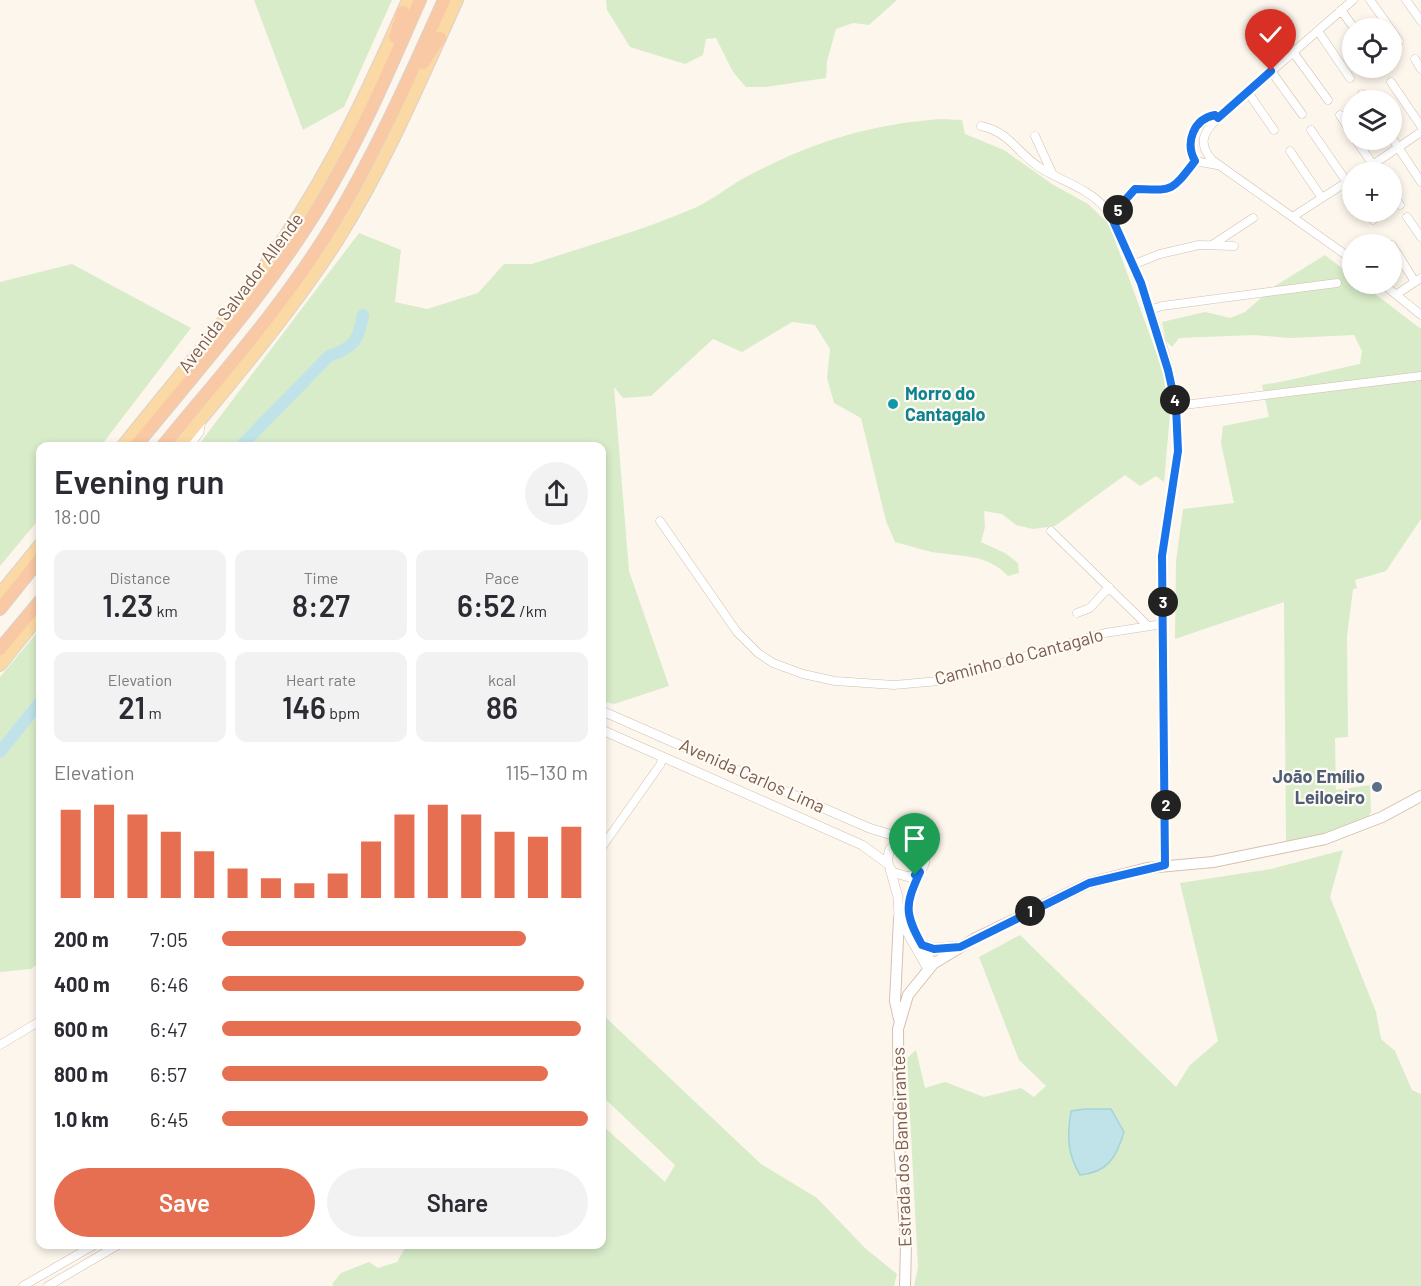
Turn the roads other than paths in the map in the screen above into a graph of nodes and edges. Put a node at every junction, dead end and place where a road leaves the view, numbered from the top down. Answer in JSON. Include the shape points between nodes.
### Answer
{"nodes":[{"id":1,"x":408,"y":0,"type":"edge"},
{"id":2,"x":420,"y":0,"type":"edge"},
{"id":3,"x":444,"y":0,"type":"edge"},
{"id":4,"x":457,"y":0,"type":"edge"},
{"id":5,"x":1353,"y":0,"type":"edge"},
{"id":6,"x":1370,"y":0,"type":"edge"},
{"id":7,"x":1406,"y":0,"type":"edge"},
{"id":8,"x":1341,"y":10,"type":"junction"},
{"id":9,"x":403,"y":12,"type":"junction"},
{"id":10,"x":1347,"y":18,"type":"edge"},
{"id":11,"x":1383,"y":18,"type":"edge"},
{"id":12,"x":1421,"y":21,"type":"edge"},
{"id":13,"x":1318,"y":30,"type":"junction"},
{"id":14,"x":440,"y":38,"type":"junction"},
{"id":15,"x":1293,"y":52,"type":"junction"},
{"id":16,"x":1415,"y":59,"type":"dead end"},
{"id":17,"x":1342,"y":66,"type":"edge"},
{"id":18,"x":1421,"y":69,"type":"edge"},
{"id":19,"x":1271,"y":71,"type":"junction"},
{"id":20,"x":1391,"y":82,"type":"dead end"},
{"id":21,"x":1247,"y":91,"type":"junction"},
{"id":22,"x":1328,"y":100,"type":"dead end"},
{"id":23,"x":1302,"y":114,"type":"dead end"},
{"id":24,"x":1340,"y":115,"type":"dead end"},
{"id":25,"x":1218,"y":118,"type":"junction"},
{"id":26,"x":1342,"y":118,"type":"edge"},
{"id":27,"x":387,"y":126,"type":"junction"},
{"id":28,"x":981,"y":126,"type":"dead end"},
{"id":29,"x":1421,"y":126,"type":"edge"},
{"id":30,"x":1275,"y":130,"type":"dead end"},
{"id":31,"x":1311,"y":130,"type":"dead end"},
{"id":32,"x":1421,"y":132,"type":"edge"},
{"id":33,"x":1035,"y":136,"type":"dead end"},
{"id":34,"x":355,"y":143,"type":"junction"},
{"id":35,"x":1402,"y":146,"type":"edge"},
{"id":36,"x":1397,"y":150,"type":"edge"},
{"id":37,"x":1400,"y":150,"type":"edge"},
{"id":38,"x":1290,"y":151,"type":"dead end"},
{"id":39,"x":1195,"y":161,"type":"junction"},
{"id":40,"x":1383,"y":162,"type":"edge"},
{"id":41,"x":1219,"y":165,"type":"junction"},
{"id":42,"x":1342,"y":170,"type":"edge"},
{"id":43,"x":1053,"y":175,"type":"junction"},
{"id":44,"x":1421,"y":182,"type":"edge"},
{"id":45,"x":1342,"y":185,"type":"edge"},
{"id":46,"x":1322,"y":198,"type":"junction"},
{"id":47,"x":1111,"y":216,"type":"junction"},
{"id":48,"x":1294,"y":216,"type":"junction"},
{"id":49,"x":1407,"y":217,"type":"dead end"},
{"id":50,"x":1253,"y":218,"type":"dead end"},
{"id":51,"x":1421,"y":237,"type":"edge"},
{"id":52,"x":1212,"y":244,"type":"junction"},
{"id":53,"x":1234,"y":246,"type":"dead end"},
{"id":54,"x":1342,"y":252,"type":"edge"},
{"id":55,"x":1402,"y":258,"type":"edge"},
{"id":56,"x":1132,"y":265,"type":"junction"},
{"id":57,"x":1418,"y":280,"type":"edge"},
{"id":58,"x":1337,"y":283,"type":"dead end"},
{"id":59,"x":1402,"y":291,"type":"edge"},
{"id":60,"x":1397,"y":294,"type":"edge"},
{"id":61,"x":1150,"y":310,"type":"junction"},
{"id":62,"x":1421,"y":315,"type":"edge"},
{"id":63,"x":1421,"y":376,"type":"edge"},
{"id":64,"x":1176,"y":406,"type":"junction"},
{"id":65,"x":201,"y":419,"type":"junction"},
{"id":66,"x":126,"y":442,"type":"edge"},
{"id":67,"x":139,"y":442,"type":"edge"},
{"id":68,"x":166,"y":442,"type":"edge"},
{"id":69,"x":182,"y":442,"type":"edge"},
{"id":70,"x":192,"y":442,"type":"edge"},
{"id":71,"x":660,"y":521,"type":"dead end"},
{"id":72,"x":1051,"y":531,"type":"dead end"},
{"id":73,"x":36,"y":549,"type":"edge"},
{"id":74,"x":36,"y":564,"type":"edge"},
{"id":75,"x":1109,"y":587,"type":"junction"},
{"id":76,"x":0,"y":594,"type":"edge"},
{"id":77,"x":36,"y":606,"type":"edge"},
{"id":78,"x":0,"y":609,"type":"edge"},
{"id":79,"x":1077,"y":613,"type":"dead end"},
{"id":80,"x":36,"y":620,"type":"edge"},
{"id":81,"x":1163,"y":624,"type":"junction"},
{"id":82,"x":1147,"y":625,"type":"junction"},
{"id":83,"x":0,"y":649,"type":"edge"},
{"id":84,"x":0,"y":665,"type":"edge"},
{"id":85,"x":606,"y":713,"type":"edge"},
{"id":86,"x":606,"y":732,"type":"edge"},
{"id":87,"x":663,"y":757,"type":"junction"},
{"id":88,"x":1421,"y":796,"type":"edge"},
{"id":89,"x":903,"y":840,"type":"junction"},
{"id":90,"x":606,"y":841,"type":"edge"},
{"id":91,"x":1165,"y":865,"type":"junction"},
{"id":92,"x":889,"y":866,"type":"junction"},
{"id":93,"x":920,"y":872,"type":"junction"},
{"id":94,"x":899,"y":918,"type":"junction"},
{"id":95,"x":922,"y":945,"type":"junction"},
{"id":96,"x":960,"y":947,"type":"junction"},
{"id":97,"x":930,"y":966,"type":"junction"},
{"id":98,"x":900,"y":1021,"type":"junction"},
{"id":99,"x":36,"y":1023,"type":"edge"},
{"id":100,"x":0,"y":1045,"type":"edge"},
{"id":101,"x":88,"y":1249,"type":"edge"},
{"id":102,"x":111,"y":1249,"type":"edge"},
{"id":103,"x":38,"y":1282,"type":"edge"},
{"id":104,"x":23,"y":1286,"type":"edge"},
{"id":105,"x":48,"y":1286,"type":"edge"},
{"id":106,"x":905,"y":1286,"type":"edge"}],
"edges":[{"from":1,"to":9,"type":"main road","name":"Avenida Salvador Allende"},
{"from":2,"to":34,"type":"highway","name":"Avenida Salvador Allende"},
{"from":3,"to":27,"type":"highway","name":"Avenida Salvador Allende"},
{"from":4,"to":14,"type":"main road"},
{"from":5,"to":8,"type":"street"},
{"from":6,"to":11,"type":"street"},
{"from":7,"to":12,"type":"street"},
{"from":8,"to":10,"type":"street"},
{"from":8,"to":13,"type":"street"},
{"from":9,"to":34,"type":"highway"},
{"from":9,"to":66,"type":"main road","name":"Avenida Salvador Allende","via":[[354,119],[304,207],[249,287]]},
{"from":13,"to":15,"type":"street"},
{"from":13,"to":17,"type":"street"},
{"from":14,"to":27,"type":"highway"},
{"from":14,"to":65,"type":"main road","via":[[402,124],[336,242],[286,313]]},
{"from":15,"to":19,"type":"street"},
{"from":15,"to":22,"type":"street"},
{"from":16,"to":18,"type":"street"},
{"from":19,"to":21,"type":"street"},
{"from":19,"to":23,"type":"street"},
{"from":20,"to":29,"type":"street"},
{"from":21,"to":25,"type":"street"},
{"from":21,"to":30,"type":"street"},
{"from":24,"to":26,"type":"street"},
{"from":25,"to":39,"type":"street","via":[[1208,116],[1195,127],[1190,149]]},
{"from":25,"to":41,"type":"street","via":[[1204,135],[1203,145]]},
{"from":27,"to":68,"type":"highway","name":"Avenida Salvador Allende","via":[[303,269]]},
{"from":28,"to":43,"type":"street","via":[[1006,134],[1023,155]]},
{"from":31,"to":42,"type":"street"},
{"from":32,"to":35,"type":"street"},
{"from":33,"to":43,"type":"street"},
{"from":34,"to":67,"type":"highway","name":"Avenida Salvador Allende","via":[[279,267]]},
{"from":36,"to":40,"type":"street"},
{"from":37,"to":44,"type":"street"},
{"from":38,"to":46,"type":"street"},
{"from":39,"to":41,"type":"street"},
{"from":39,"to":47,"type":"street","via":[[1176,185],[1169,189],[1135,189]]},
{"from":41,"to":48,"type":"street"},
{"from":43,"to":47,"type":"street","via":[[1094,198]]},
{"from":45,"to":46,"type":"street"},
{"from":46,"to":48,"type":"street"},
{"from":47,"to":56,"type":"street"},
{"from":48,"to":54,"type":"street"},
{"from":49,"to":51,"type":"street"},
{"from":50,"to":52,"type":"street"},
{"from":52,"to":53,"type":"street"},
{"from":52,"to":56,"type":"street"},
{"from":55,"to":57,"type":"street"},
{"from":56,"to":61,"type":"street"},
{"from":57,"to":59,"type":"street"},
{"from":58,"to":61,"type":"street"},
{"from":60,"to":62,"type":"street"},
{"from":61,"to":64,"type":"street"},
{"from":63,"to":64,"type":"street"},
{"from":64,"to":81,"type":"street","via":[[1178,451],[1162,542]]},
{"from":65,"to":69,"type":"main road"},
{"from":65,"to":70,"type":"street","via":[[199,432]]},
{"from":71,"to":82,"type":"street","name":"Caminho do Cantagalo","via":[[747,643],[773,663],[835,681],[894,685],[939,681],[1105,633]]},
{"from":72,"to":75,"type":"street"},
{"from":73,"to":76,"type":"main road"},
{"from":74,"to":78,"type":"highway"},
{"from":75,"to":79,"type":"street","via":[[1090,608]]},
{"from":75,"to":82,"type":"street"},
{"from":77,"to":83,"type":"highway"},
{"from":80,"to":84,"type":"main road"},
{"from":81,"to":82,"type":"street","name":"Caminho do Cantagalo"},
{"from":81,"to":91,"type":"street"},
{"from":85,"to":89,"type":"street","name":"Avenida Carlos Lima"},
{"from":86,"to":87,"type":"street","name":"Avenida Carlos Lima"},
{"from":87,"to":90,"type":"street"},
{"from":87,"to":92,"type":"street","name":"Avenida Carlos Lima","via":[[862,845]]},
{"from":88,"to":91,"type":"main road","name":"Estrada dos Bandeirantes","via":[[1382,817],[1325,839],[1213,862]]},
{"from":89,"to":92,"type":"street","via":[[890,849]]},
{"from":89,"to":93,"type":"street","name":"Avenida Carlos Lima","via":[[912,840],[922,848],[925,860]]},
{"from":91,"to":96,"type":"main road","name":"Estrada dos Bandeirantes","via":[[1089,883]]},
{"from":92,"to":93,"type":"street","name":"Avenida Carlos Lima","via":[[903,877]]},
{"from":92,"to":94,"type":"street"},
{"from":93,"to":95,"type":"street","name":"Avenida Carlos Lima","via":[[907,908]]},
{"from":94,"to":97,"type":"street"},
{"from":94,"to":98,"type":"main road","via":[[895,1001]]},
{"from":95,"to":96,"type":"main road","via":[[934,949]]},
{"from":95,"to":97,"type":"street","name":"Avenida Carlos Lima"},
{"from":96,"to":97,"type":"main road","name":"Estrada dos Bandeirantes"},
{"from":97,"to":98,"type":"main road","name":"Estrada dos Bandeirantes","via":[[908,995]]},
{"from":98,"to":106,"type":"main road","name":"Estrada dos Bandeirantes","via":[[899,1142]]},
{"from":99,"to":100,"type":"street"},
{"from":101,"to":103,"type":"street"},
{"from":102,"to":105,"type":"street"},
{"from":103,"to":104,"type":"street"}]}
